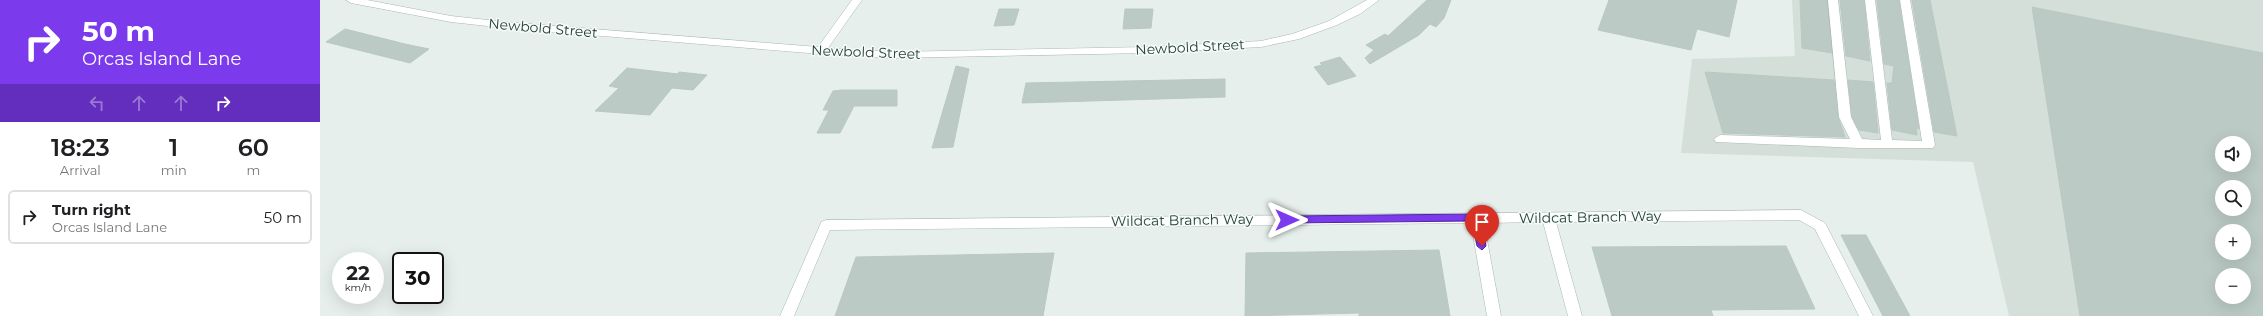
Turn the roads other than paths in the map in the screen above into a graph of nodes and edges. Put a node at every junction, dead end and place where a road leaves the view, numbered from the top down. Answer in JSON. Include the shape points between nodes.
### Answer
{"nodes":[{"id":1,"x":351,"y":0,"type":"edge"},
{"id":2,"x":857,"y":0,"type":"edge"},
{"id":3,"x":1374,"y":0,"type":"edge"},
{"id":4,"x":1833,"y":0,"type":"edge"},
{"id":5,"x":1870,"y":0,"type":"edge"},
{"id":6,"x":1905,"y":0,"type":"edge"},
{"id":7,"x":821,"y":51,"type":"junction"},
{"id":8,"x":1720,"y":139,"type":"dead end"},
{"id":9,"x":1859,"y":144,"type":"junction"},
{"id":10,"x":1887,"y":144,"type":"junction"},
{"id":11,"x":1548,"y":217,"type":"junction"},
{"id":12,"x":1476,"y":218,"type":"junction"},
{"id":13,"x":787,"y":316,"type":"edge"},
{"id":14,"x":1494,"y":316,"type":"edge"},
{"id":15,"x":1575,"y":316,"type":"edge"},
{"id":16,"x":1866,"y":316,"type":"edge"}],
"edges":[{"from":1,"to":7,"type":"street","name":"Newbold Street","via":[[451,19]]},
{"from":2,"to":7,"type":"street"},
{"from":3,"to":7,"type":"street","name":"Newbold Street","via":[[1333,23],[1295,37],[1261,44],[1147,50],[968,54],[893,55]]},
{"from":4,"to":9,"type":"street","via":[[1845,117]]},
{"from":5,"to":10,"type":"street"},
{"from":6,"to":10,"type":"street","via":[[1929,145]]},
{"from":8,"to":9,"type":"street"},
{"from":9,"to":10,"type":"street"},
{"from":11,"to":12,"type":"street","name":"Wildcat Branch Way"},
{"from":11,"to":15,"type":"street"},
{"from":11,"to":16,"type":"street","name":"Wildcat Branch Way","via":[[1801,215],[1820,226]]},
{"from":12,"to":13,"type":"street","name":"Wildcat Branch Way","via":[[826,225]]},
{"from":12,"to":14,"type":"street"}]}
